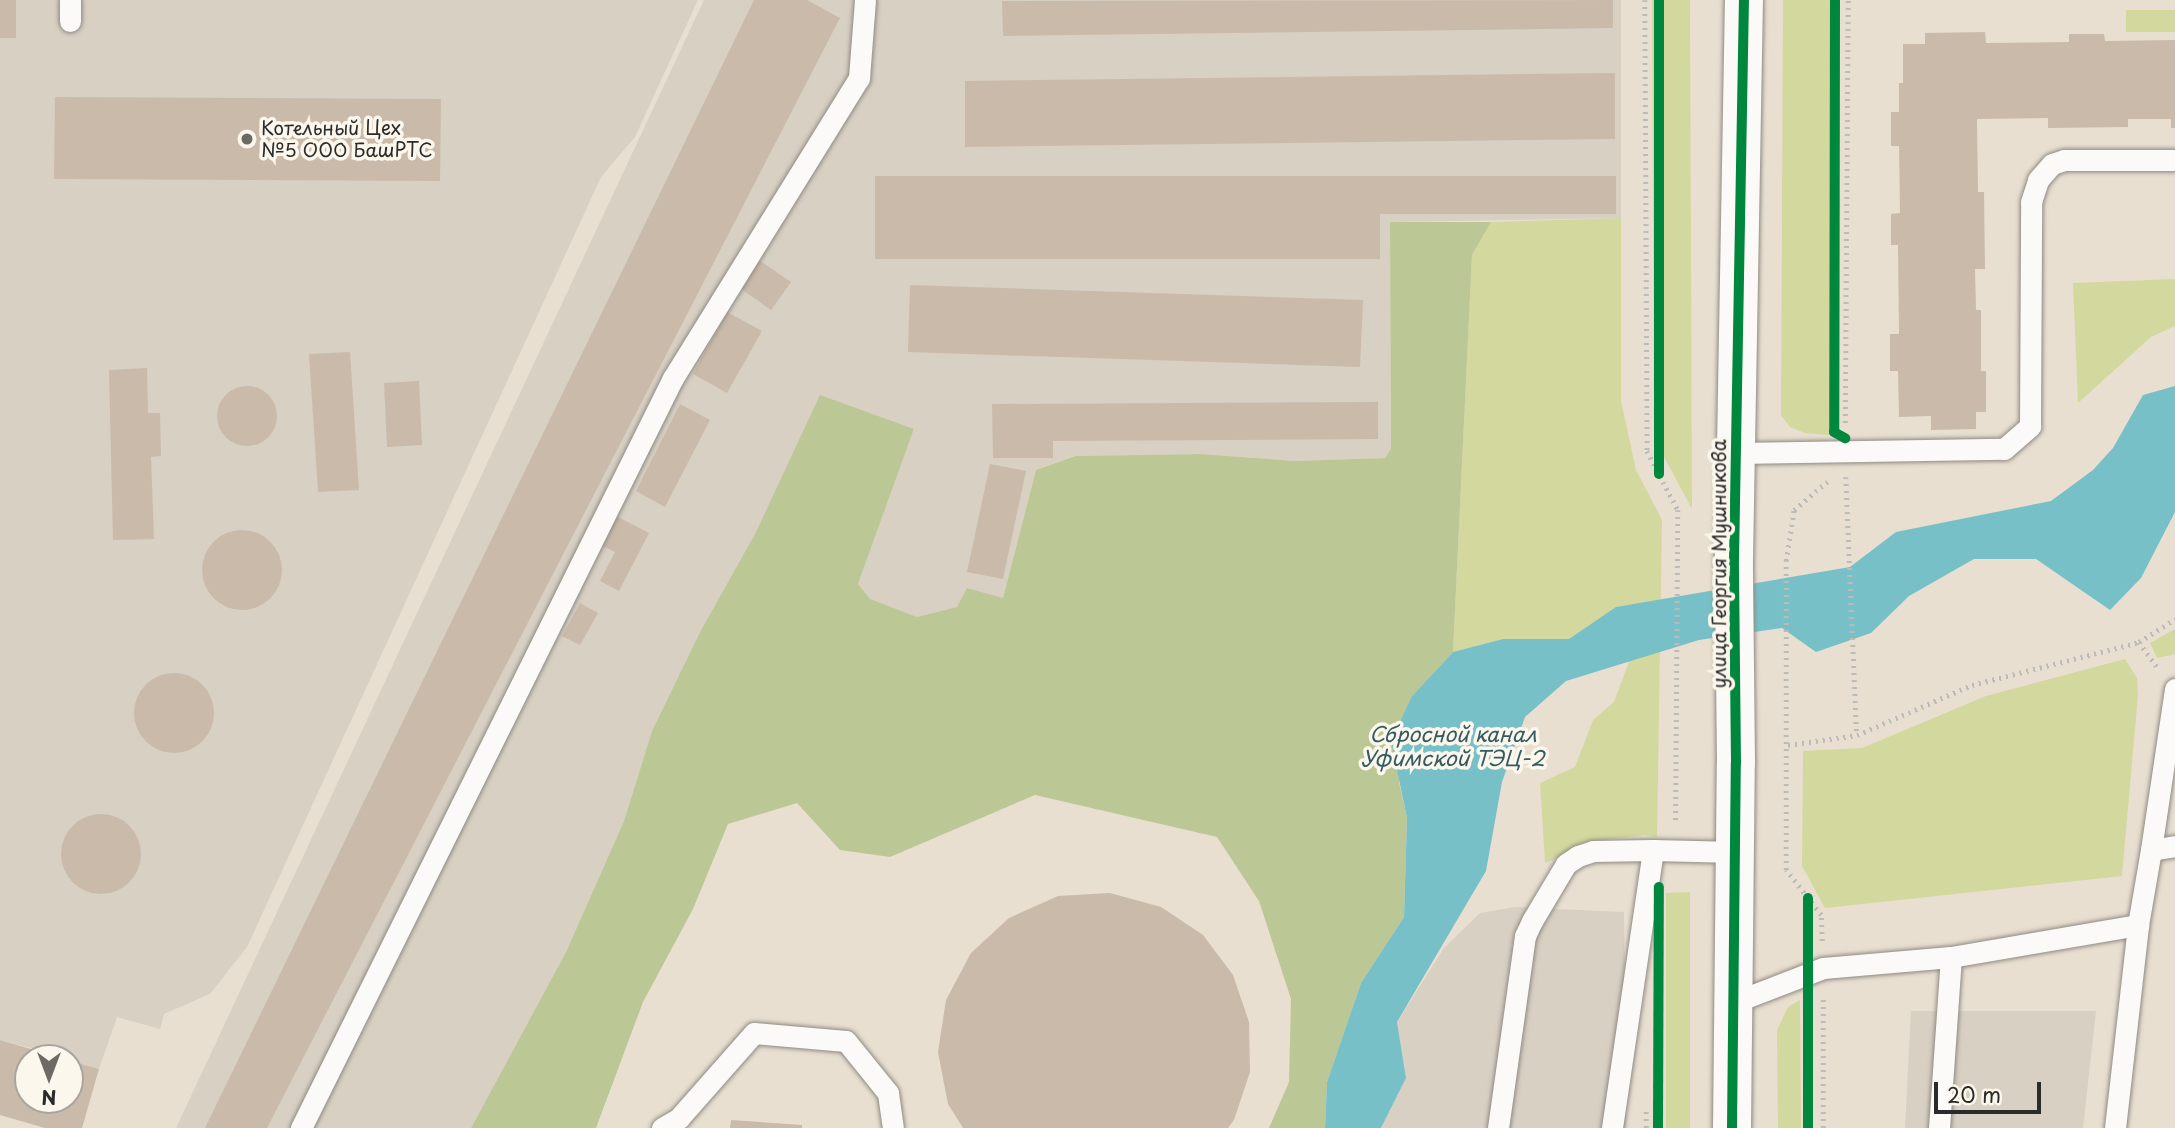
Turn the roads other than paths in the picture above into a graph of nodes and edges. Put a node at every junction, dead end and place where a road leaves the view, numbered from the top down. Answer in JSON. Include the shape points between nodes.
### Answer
{"nodes":[{"id":1,"x":865,"y":0,"type":"edge"},
{"id":2,"x":1744,"y":0,"type":"edge"},
{"id":3,"x":2175,"y":160,"type":"edge"},
{"id":4,"x":1737,"y":453,"type":"junction"},
{"id":5,"x":2175,"y":689,"type":"edge"},
{"id":6,"x":2175,"y":846,"type":"edge"},
{"id":7,"x":1653,"y":850,"type":"junction"},
{"id":8,"x":2151,"y":850,"type":"junction"},
{"id":9,"x":1736,"y":852,"type":"junction"},
{"id":10,"x":2138,"y":925,"type":"junction"},
{"id":11,"x":1951,"y":957,"type":"junction"},
{"id":12,"x":1735,"y":1002,"type":"junction"},
{"id":13,"x":302,"y":1128,"type":"edge"},
{"id":14,"x":662,"y":1128,"type":"edge"},
{"id":15,"x":893,"y":1128,"type":"edge"},
{"id":16,"x":1498,"y":1128,"type":"edge"},
{"id":17,"x":1612,"y":1128,"type":"edge"},
{"id":18,"x":1732,"y":1128,"type":"edge"},
{"id":19,"x":1939,"y":1128,"type":"edge"},
{"id":20,"x":2115,"y":1128,"type":"edge"}],
"edges":[{"from":1,"to":13,"type":"lane","via":[[859,78],[673,379]]},
{"from":2,"to":4,"type":"street","name":"улица Георгия Мушникова"},
{"from":3,"to":4,"type":"lane","via":[[2064,160],[2052,164],[2038,180],[2031,202],[2030,426],[2004,449]]},
{"from":4,"to":9,"type":"street","name":"улица Георгия Мушникова"},
{"from":5,"to":8,"type":"lane"},
{"from":6,"to":8,"type":"lane"},
{"from":7,"to":9,"type":"lane"},
{"from":7,"to":16,"type":"lane","via":[[1593,851],[1578,856],[1566,864],[1532,920],[1525,936]]},
{"from":7,"to":17,"type":"lane"},
{"from":8,"to":10,"type":"lane"},
{"from":9,"to":12,"type":"street","name":"улица Георгия Мушникова"},
{"from":10,"to":11,"type":"lane"},
{"from":10,"to":20,"type":"lane"},
{"from":11,"to":12,"type":"lane","via":[[1815,971]]},
{"from":11,"to":19,"type":"lane"},
{"from":12,"to":18,"type":"street","name":"улица Георгия Мушникова"},
{"from":14,"to":15,"type":"lane","via":[[679,1118],[754,1033],[846,1041],[888,1093]]}]}
